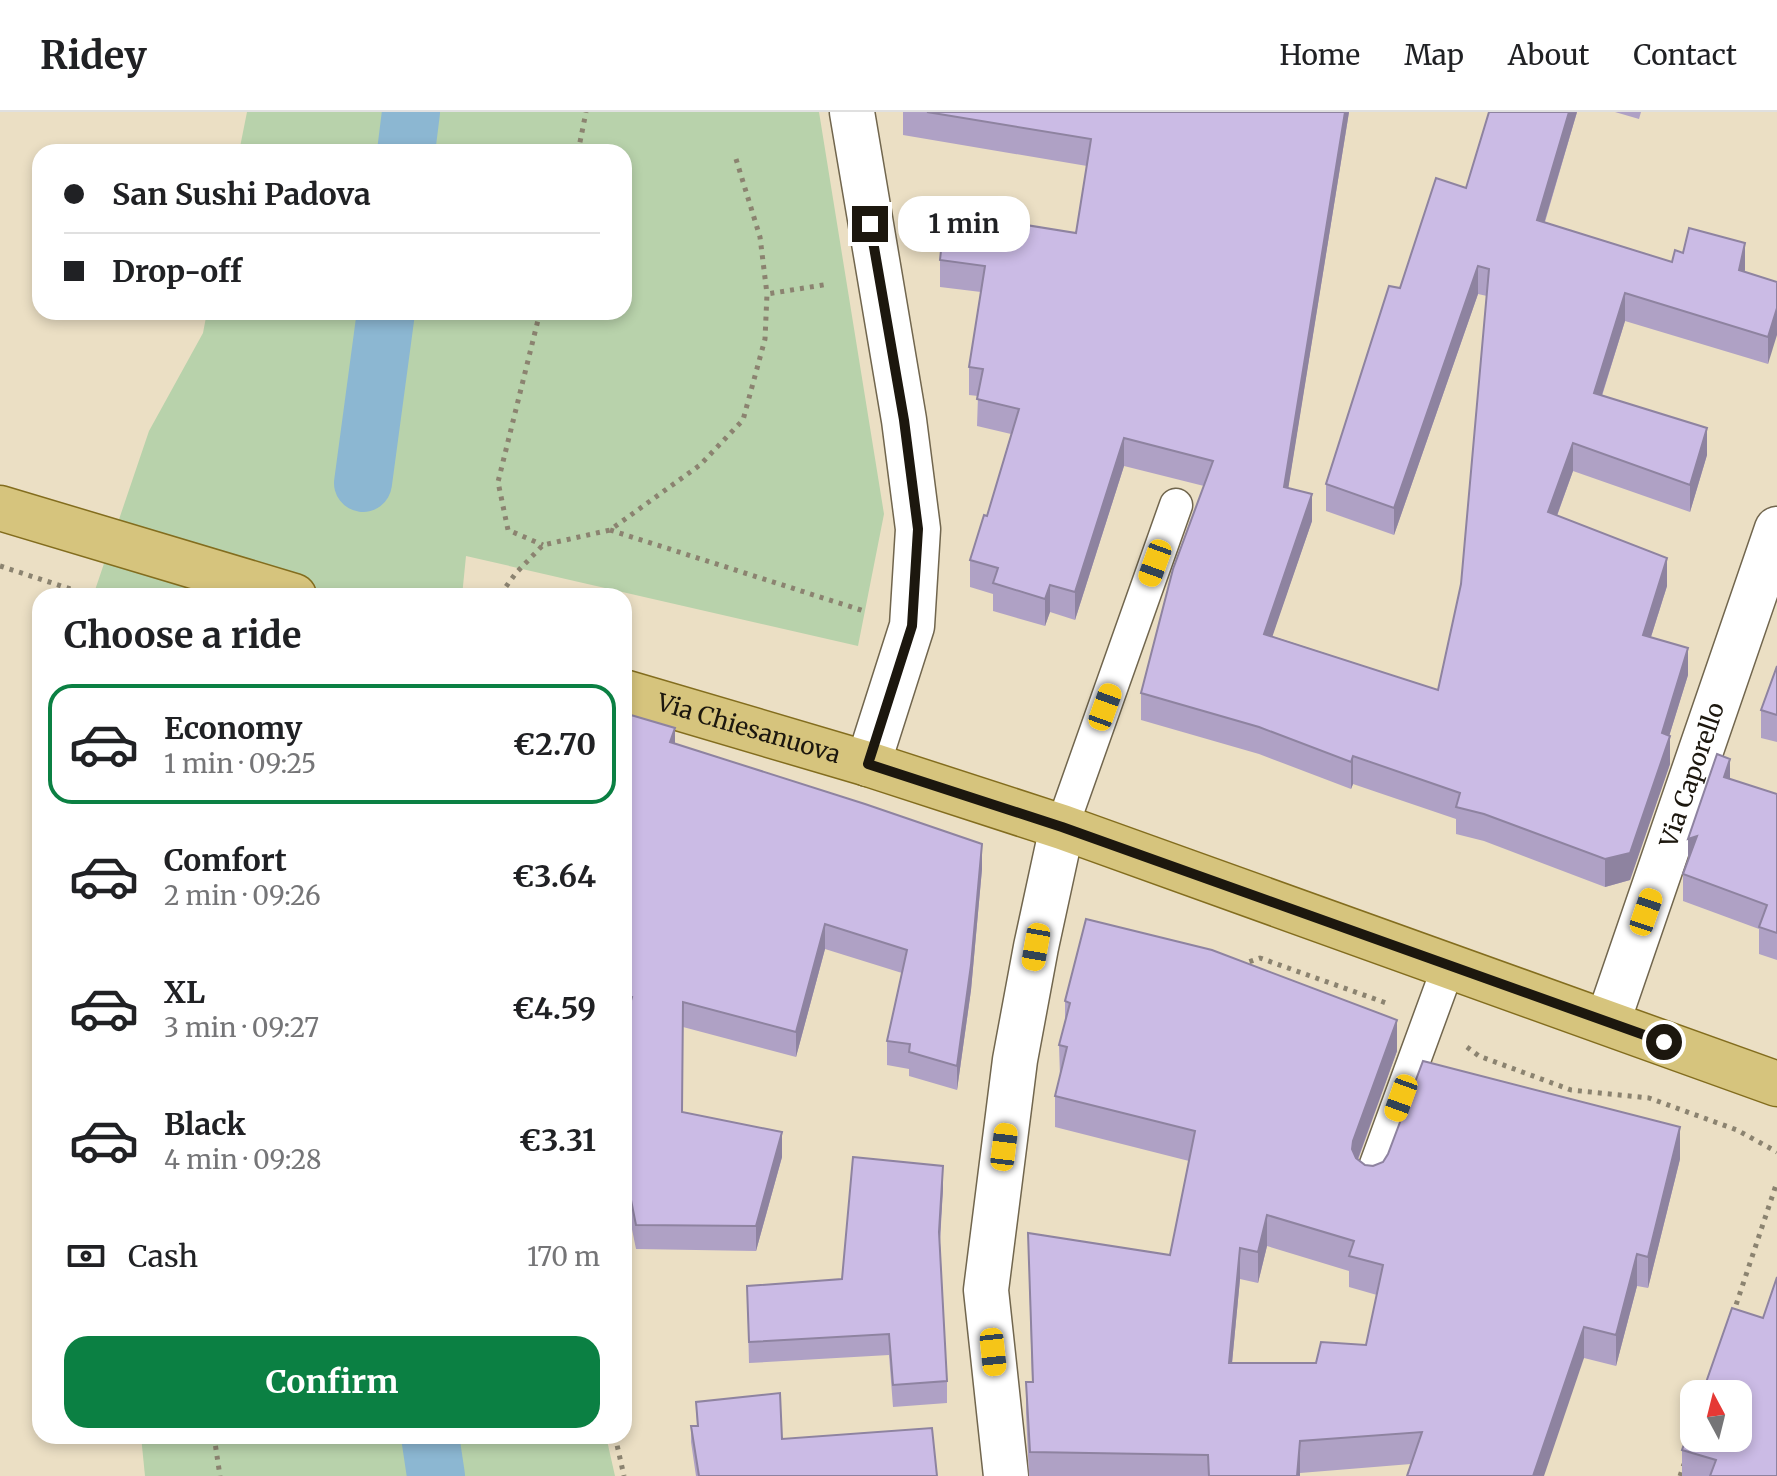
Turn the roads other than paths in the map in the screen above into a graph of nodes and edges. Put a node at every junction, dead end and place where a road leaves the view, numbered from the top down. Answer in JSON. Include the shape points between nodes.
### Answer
{"nodes":[{"id":1,"x":852,"y":112,"type":"edge"},
{"id":2,"x":1176,"y":505,"type":"dead end"},
{"id":3,"x":0,"y":508,"type":"edge"},
{"id":4,"x":1777,"y":529,"type":"edge"},
{"id":5,"x":266,"y":588,"type":"edge"},
{"id":6,"x":632,"y":694,"type":"edge"},
{"id":7,"x":868,"y":764,"type":"junction"},
{"id":8,"x":1062,"y":827,"type":"junction"},
{"id":9,"x":1449,"y":965,"type":"junction"},
{"id":10,"x":1608,"y":1021,"type":"junction"},
{"id":11,"x":1777,"y":1084,"type":"edge"},
{"id":12,"x":1371,"y":1178,"type":"edge"},
{"id":13,"x":1006,"y":1476,"type":"edge"}],
"edges":[{"from":1,"to":7,"type":"street","via":[[918,529],[912,626]]},
{"from":2,"to":8,"type":"lane"},
{"from":3,"to":5,"type":"main road"},
{"from":4,"to":10,"type":"street","name":"Via Caporello"},
{"from":6,"to":7,"type":"main road","name":"Via Chiesanuova"},
{"from":7,"to":8,"type":"main road","name":"Via Chiesanuova"},
{"from":8,"to":9,"type":"main road","name":"Via Chiesanuova"},
{"from":8,"to":13,"type":"street","via":[[1015,1060],[986,1290]]},
{"from":9,"to":10,"type":"main road","name":"Via Chiesanuova"},
{"from":9,"to":12,"type":"lane"},
{"from":10,"to":11,"type":"main road","name":"Via Chiesanuova"}]}
